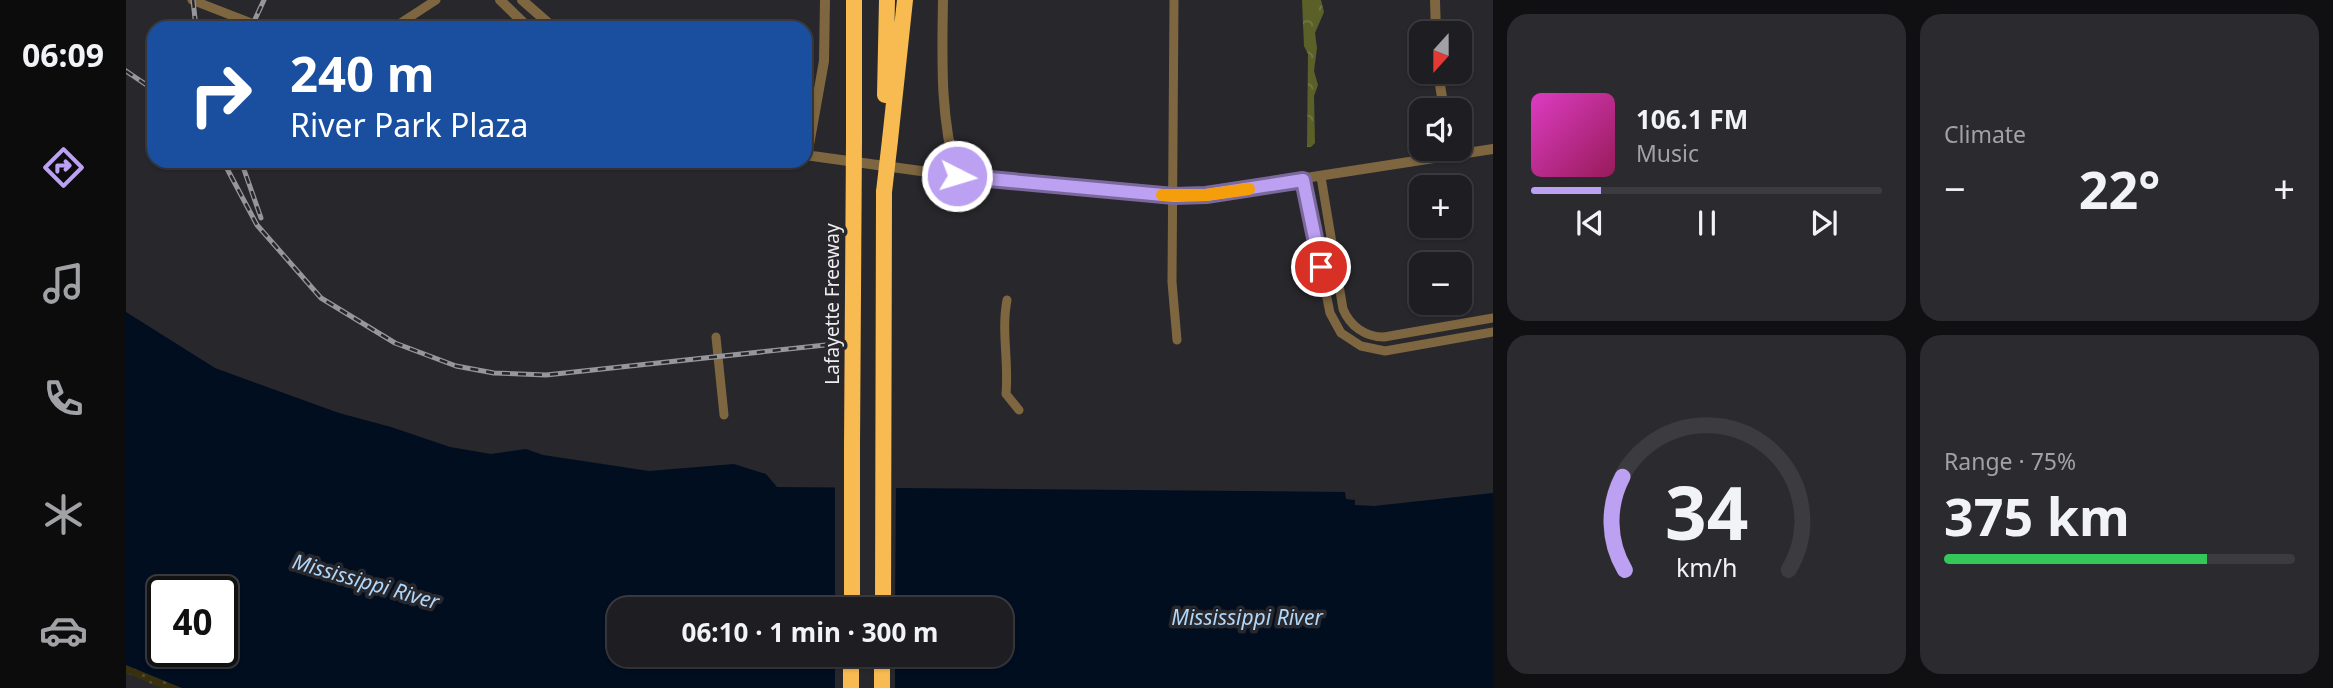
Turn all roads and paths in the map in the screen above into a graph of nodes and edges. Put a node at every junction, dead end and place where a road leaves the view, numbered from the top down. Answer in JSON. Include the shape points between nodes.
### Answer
{"nodes":[{"id":1,"x":192,"y":0,"type":"edge"},
{"id":2,"x":436,"y":0,"type":"edge"},
{"id":3,"x":500,"y":0,"type":"edge"},
{"id":4,"x":522,"y":0,"type":"edge"},
{"id":5,"x":825,"y":0,"type":"edge"},
{"id":6,"x":852,"y":0,"type":"edge"},
{"id":7,"x":887,"y":0,"type":"edge"},
{"id":8,"x":905,"y":0,"type":"edge"},
{"id":9,"x":943,"y":0,"type":"edge"},
{"id":10,"x":1174,"y":0,"type":"edge"},
{"id":11,"x":1435,"y":0,"type":"edge"},
{"id":12,"x":246,"y":21,"type":"edge"},
{"id":13,"x":404,"y":21,"type":"edge"},
{"id":14,"x":522,"y":21,"type":"edge"},
{"id":15,"x":546,"y":21,"type":"edge"},
{"id":16,"x":1436,"y":21,"type":"edge"},
{"id":17,"x":812,"y":124,"type":"edge"},
{"id":18,"x":887,"y":140,"type":"junction"},
{"id":19,"x":1493,"y":149,"type":"edge"},
{"id":20,"x":1472,"y":151,"type":"edge"},
{"id":21,"x":812,"y":156,"type":"edge"},
{"id":22,"x":1409,"y":161,"type":"edge"},
{"id":23,"x":957,"y":176,"type":"junction"},
{"id":24,"x":1321,"y":177,"type":"junction"},
{"id":25,"x":1303,"y":180,"type":"junction"},
{"id":26,"x":1174,"y":196,"type":"junction"},
{"id":27,"x":1007,"y":300,"type":"dead end"},
{"id":28,"x":1493,"y":318,"type":"edge"},
{"id":29,"x":1493,"y":332,"type":"edge"},
{"id":30,"x":716,"y":337,"type":"dead end"},
{"id":31,"x":1177,"y":340,"type":"dead end"},
{"id":32,"x":1019,"y":411,"type":"dead end"},
{"id":33,"x":724,"y":415,"type":"dead end"},
{"id":34,"x":852,"y":597,"type":"edge"},
{"id":35,"x":883,"y":597,"type":"edge"},
{"id":36,"x":851,"y":667,"type":"edge"},
{"id":37,"x":882,"y":667,"type":"edge"},
{"id":38,"x":851,"y":688,"type":"edge"},
{"id":39,"x":882,"y":688,"type":"edge"}],
"edges":[{"from":1,"to":12,"type":"street"},
{"from":2,"to":13,"type":"street"},
{"from":3,"to":14,"type":"street"},
{"from":4,"to":15,"type":"street"},
{"from":5,"to":17,"type":"street","via":[[824,61]]},
{"from":6,"to":34,"type":"highway","name":"Lafayette Freeway","bridge":true},
{"from":7,"to":18,"type":"highway"},
{"from":8,"to":18,"type":"highway"},
{"from":9,"to":23,"type":"street","via":[[944,102]]},
{"from":10,"to":26,"type":"street"},
{"from":11,"to":16,"type":"street"},
{"from":18,"to":35,"type":"highway","bridge":true},
{"from":19,"to":20,"type":"street"},
{"from":21,"to":23,"type":"street"},
{"from":22,"to":24,"type":"street"},
{"from":23,"to":26,"type":"street"},
{"from":24,"to":25,"type":"street"},
{"from":24,"to":28,"type":"street","via":[[1343,309],[1351,323],[1367,334],[1384,337]]},
{"from":25,"to":26,"type":"street"},
{"from":25,"to":29,"type":"street","via":[[1330,313],[1341,333],[1361,346],[1385,351]]},
{"from":26,"to":31,"type":"street","via":[[1172,282]]},
{"from":27,"to":32,"type":"street","via":[[1003,320],[1006,394]]},
{"from":30,"to":33,"type":"street"},
{"from":36,"to":38,"type":"highway"},
{"from":37,"to":39,"type":"highway"}]}
